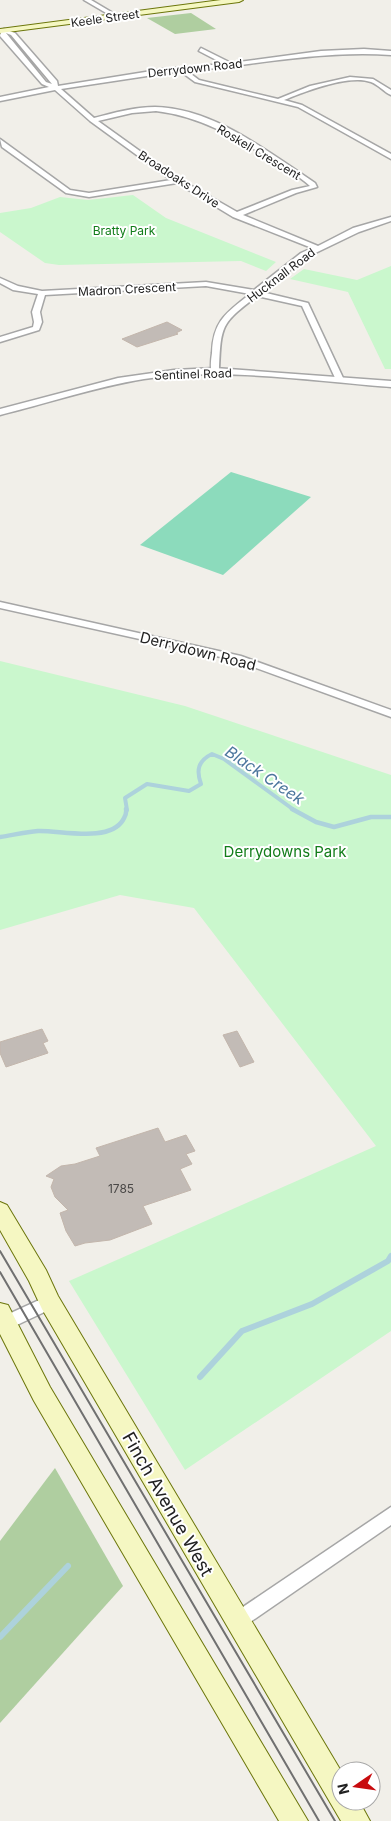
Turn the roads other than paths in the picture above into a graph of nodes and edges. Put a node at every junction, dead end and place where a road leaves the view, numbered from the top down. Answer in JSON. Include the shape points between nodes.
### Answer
{"nodes":[{"id":1,"x":87,"y":0,"type":"edge"},
{"id":2,"x":239,"y":0,"type":"edge"},
{"id":3,"x":115,"y":16,"type":"junction"},
{"id":4,"x":2,"y":31,"type":"edge"},
{"id":5,"x":26,"y":48,"type":"junction"},
{"id":6,"x":14,"y":50,"type":"junction"},
{"id":7,"x":201,"y":50,"type":"dead end"},
{"id":8,"x":391,"y":52,"type":"edge"},
{"id":9,"x":33,"y":57,"type":"junction"},
{"id":10,"x":22,"y":59,"type":"junction"},
{"id":11,"x":230,"y":65,"type":"junction"},
{"id":12,"x":181,"y":69,"type":"junction"},
{"id":13,"x":46,"y":73,"type":"junction"},
{"id":14,"x":35,"y":74,"type":"junction"},
{"id":15,"x":55,"y":87,"type":"junction"},
{"id":16,"x":391,"y":93,"type":"edge"},
{"id":17,"x":0,"y":99,"type":"edge"},
{"id":18,"x":280,"y":100,"type":"junction"},
{"id":19,"x":92,"y":120,"type":"junction"},
{"id":20,"x":0,"y":141,"type":"edge"},
{"id":21,"x":391,"y":157,"type":"edge"},
{"id":22,"x":180,"y":181,"type":"junction"},
{"id":23,"x":236,"y":215,"type":"junction"},
{"id":24,"x":391,"y":219,"type":"edge"},
{"id":25,"x":317,"y":248,"type":"junction"},
{"id":26,"x":0,"y":280,"type":"edge"},
{"id":27,"x":42,"y":293,"type":"junction"},
{"id":28,"x":256,"y":293,"type":"junction"},
{"id":29,"x":0,"y":340,"type":"edge"},
{"id":30,"x":215,"y":371,"type":"junction"},
{"id":31,"x":340,"y":380,"type":"junction"},
{"id":32,"x":391,"y":384,"type":"edge"},
{"id":33,"x":0,"y":412,"type":"edge"},
{"id":34,"x":0,"y":605,"type":"edge"},
{"id":35,"x":391,"y":714,"type":"edge"},
{"id":36,"x":0,"y":1211,"type":"edge"},
{"id":37,"x":50,"y":1302,"type":"junction"},
{"id":38,"x":2,"y":1320,"type":"edge"},
{"id":39,"x":391,"y":1515,"type":"edge"},
{"id":40,"x":237,"y":1621,"type":"junction"},
{"id":41,"x":331,"y":1779,"type":"edge"},
{"id":42,"x":294,"y":1821,"type":"edge"}],
"edges":[{"from":1,"to":3,"type":"street"},
{"from":2,"to":3,"type":"main road","name":"Keele Street"},
{"from":3,"to":4,"type":"main road","name":"Keele Street"},
{"from":4,"to":5,"type":"street","name":"Broadoaks Drive","via":[[13,34]]},
{"from":4,"to":6,"type":"street","name":"Broadoaks Drive"},
{"from":5,"to":6,"type":"street"},
{"from":5,"to":9,"type":"street","name":"Broadoaks Drive"},
{"from":6,"to":10,"type":"street","name":"Broadoaks Drive"},
{"from":7,"to":11,"type":"street"},
{"from":8,"to":11,"type":"street","name":"Derrydown Road","via":[[340,51]]},
{"from":9,"to":10,"type":"street"},
{"from":9,"to":13,"type":"street","name":"Broadoaks Drive"},
{"from":10,"to":14,"type":"street","name":"Broadoaks Drive"},
{"from":11,"to":12,"type":"street","name":"Derrydown Road"},
{"from":12,"to":15,"type":"street","name":"Derrydown Road"},
{"from":12,"to":18,"type":"street","via":[[197,80]]},
{"from":13,"to":14,"type":"street"},
{"from":13,"to":15,"type":"street","name":"Broadoaks Drive","via":[[55,82]]},
{"from":14,"to":15,"type":"street","name":"Broadoaks Drive","via":[[44,84]]},
{"from":15,"to":17,"type":"street","name":"Derrydown Road"},
{"from":15,"to":19,"type":"street","name":"Broadoaks Drive"},
{"from":16,"to":18,"type":"street","via":[[375,82],[359,80],[318,85]]},
{"from":18,"to":21,"type":"street","via":[[316,114]]},
{"from":19,"to":22,"type":"street","name":"Broadoaks Drive"},
{"from":19,"to":23,"type":"street","name":"Roskell Crescent","via":[[154,109],[192,116],[223,129],[313,184],[314,187],[294,191]]},
{"from":20,"to":22,"type":"street","via":[[68,192],[89,195]]},
{"from":22,"to":23,"type":"street","name":"Broadoaks Drive"},
{"from":23,"to":25,"type":"street","name":"Broadoaks Drive"},
{"from":24,"to":25,"type":"street","name":"Hucknall Road","via":[[356,230]]},
{"from":25,"to":28,"type":"street","name":"Hucknall Road"},
{"from":26,"to":27,"type":"street","name":"Madron Crescent","via":[[16,288]]},
{"from":27,"to":28,"type":"street","name":"Madron Crescent","via":[[206,284]]},
{"from":27,"to":29,"type":"street","via":[[36,312],[36,328]]},
{"from":28,"to":30,"type":"street","name":"Hucknall Road","via":[[220,324]]},
{"from":28,"to":31,"type":"street","name":"Madron Crescent","via":[[305,305]]},
{"from":30,"to":31,"type":"street","name":"Sentinel Road"},
{"from":30,"to":33,"type":"street","name":"Sentinel Road","via":[[144,376]]},
{"from":31,"to":32,"type":"street","name":"Sentinel Road"},
{"from":34,"to":35,"type":"street","name":"Derrydown Road","via":[[237,658]]},
{"from":36,"to":37,"type":"main road","name":"Finch Avenue West"},
{"from":37,"to":38,"type":"street"},
{"from":37,"to":40,"type":"main road","name":"Finch Avenue West"},
{"from":38,"to":42,"type":"main road","via":[[42,1394]]},
{"from":39,"to":40,"type":"street"},
{"from":40,"to":41,"type":"main road","name":"Finch Avenue West"}]}
